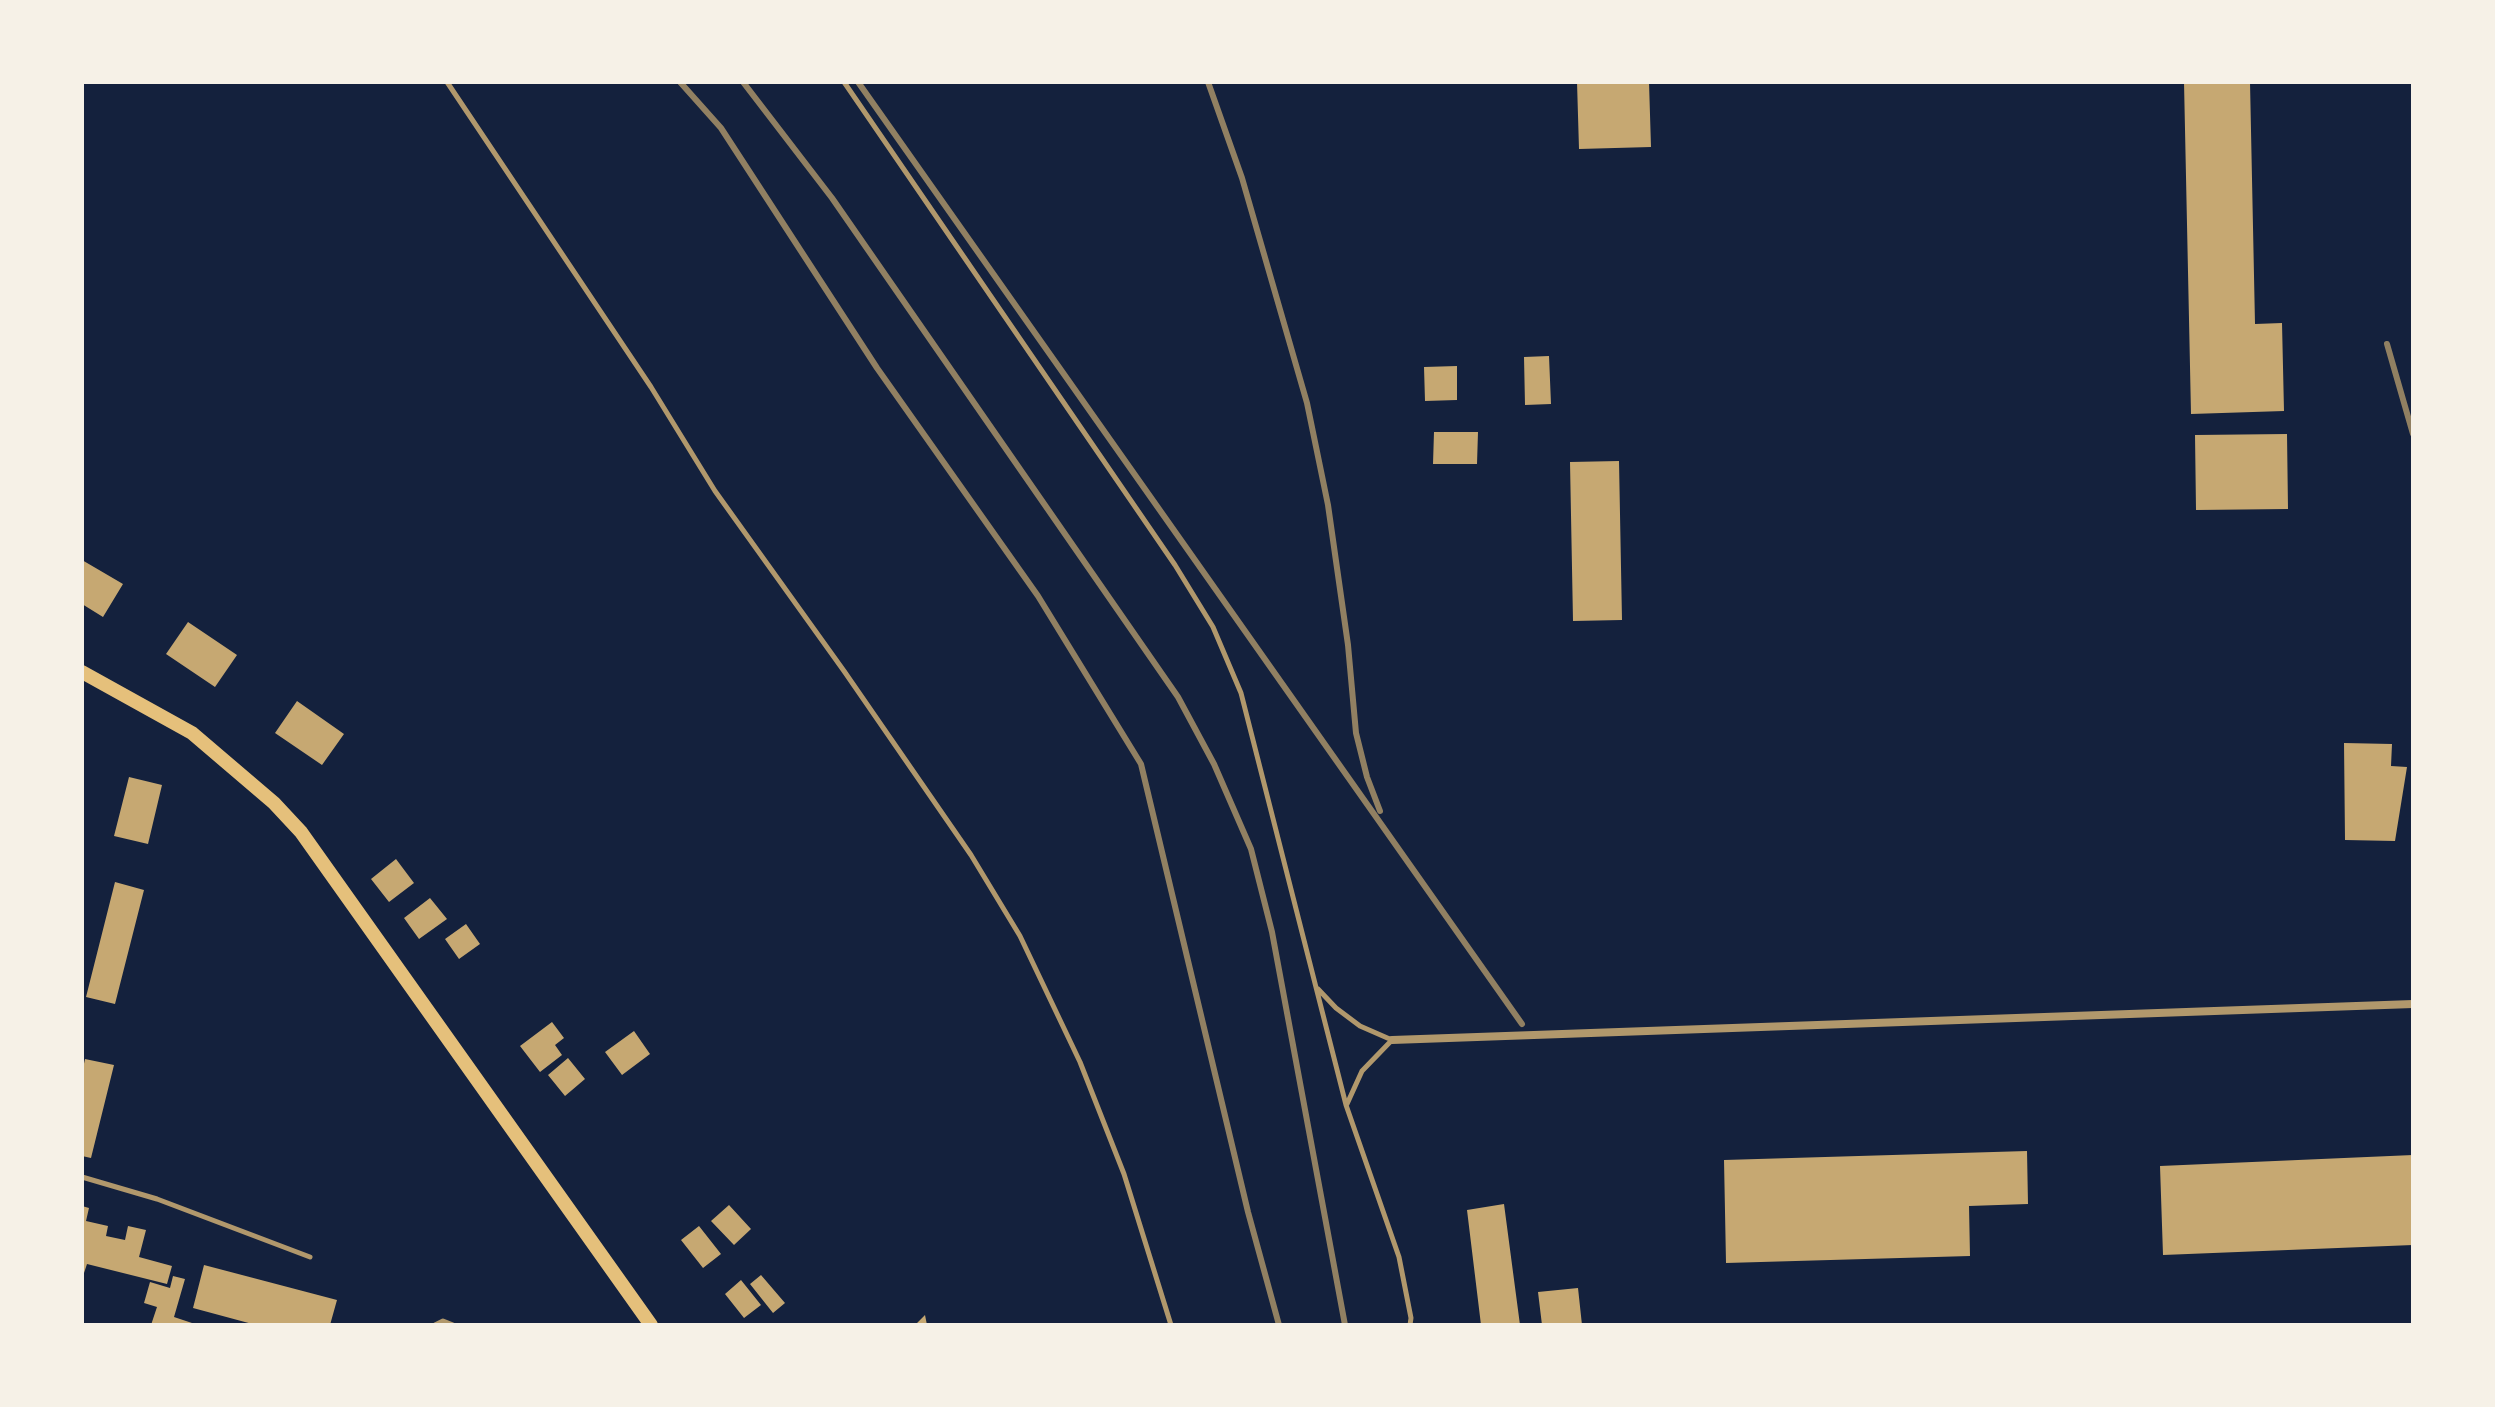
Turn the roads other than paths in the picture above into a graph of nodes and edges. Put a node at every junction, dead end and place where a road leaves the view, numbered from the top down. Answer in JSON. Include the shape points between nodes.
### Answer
{"nodes":[{"id":1,"x":447,"y":82,"type":"edge"},
{"id":2,"x":844,"y":82,"type":"edge"},
{"id":3,"x":82,"y":672,"type":"edge"},
{"id":4,"x":1316,"y":987,"type":"junction"},
{"id":5,"x":2413,"y":1004,"type":"edge"},
{"id":6,"x":1392,"y":1040,"type":"junction"},
{"id":7,"x":1346,"y":1105,"type":"junction"},
{"id":8,"x":82,"y":1177,"type":"edge"},
{"id":9,"x":310,"y":1257,"type":"dead end"},
{"id":10,"x":435,"y":1325,"type":"edge"},
{"id":11,"x":453,"y":1325,"type":"edge"},
{"id":12,"x":651,"y":1325,"type":"edge"},
{"id":13,"x":1171,"y":1325,"type":"edge"},
{"id":14,"x":1410,"y":1325,"type":"edge"}],
"edges":[{"from":1,"to":13,"type":"lane","via":[[715,491],[944,816],[1020,936],[1080,1062]]},
{"from":2,"to":4,"type":"lane","via":[[1213,627],[1241,693]]},
{"from":3,"to":12,"type":"main road","via":[[192,733],[301,832]]},
{"from":4,"to":6,"type":"lane","via":[[1360,1026]]},
{"from":4,"to":7,"type":"lane"},
{"from":5,"to":6,"type":"street"},
{"from":6,"to":7,"type":"lane","via":[[1362,1071]]},
{"from":7,"to":14,"type":"lane","via":[[1399,1257]]},
{"from":8,"to":9,"type":"lane","via":[[157,1199]]},
{"from":10,"to":11,"type":"lane"}]}
